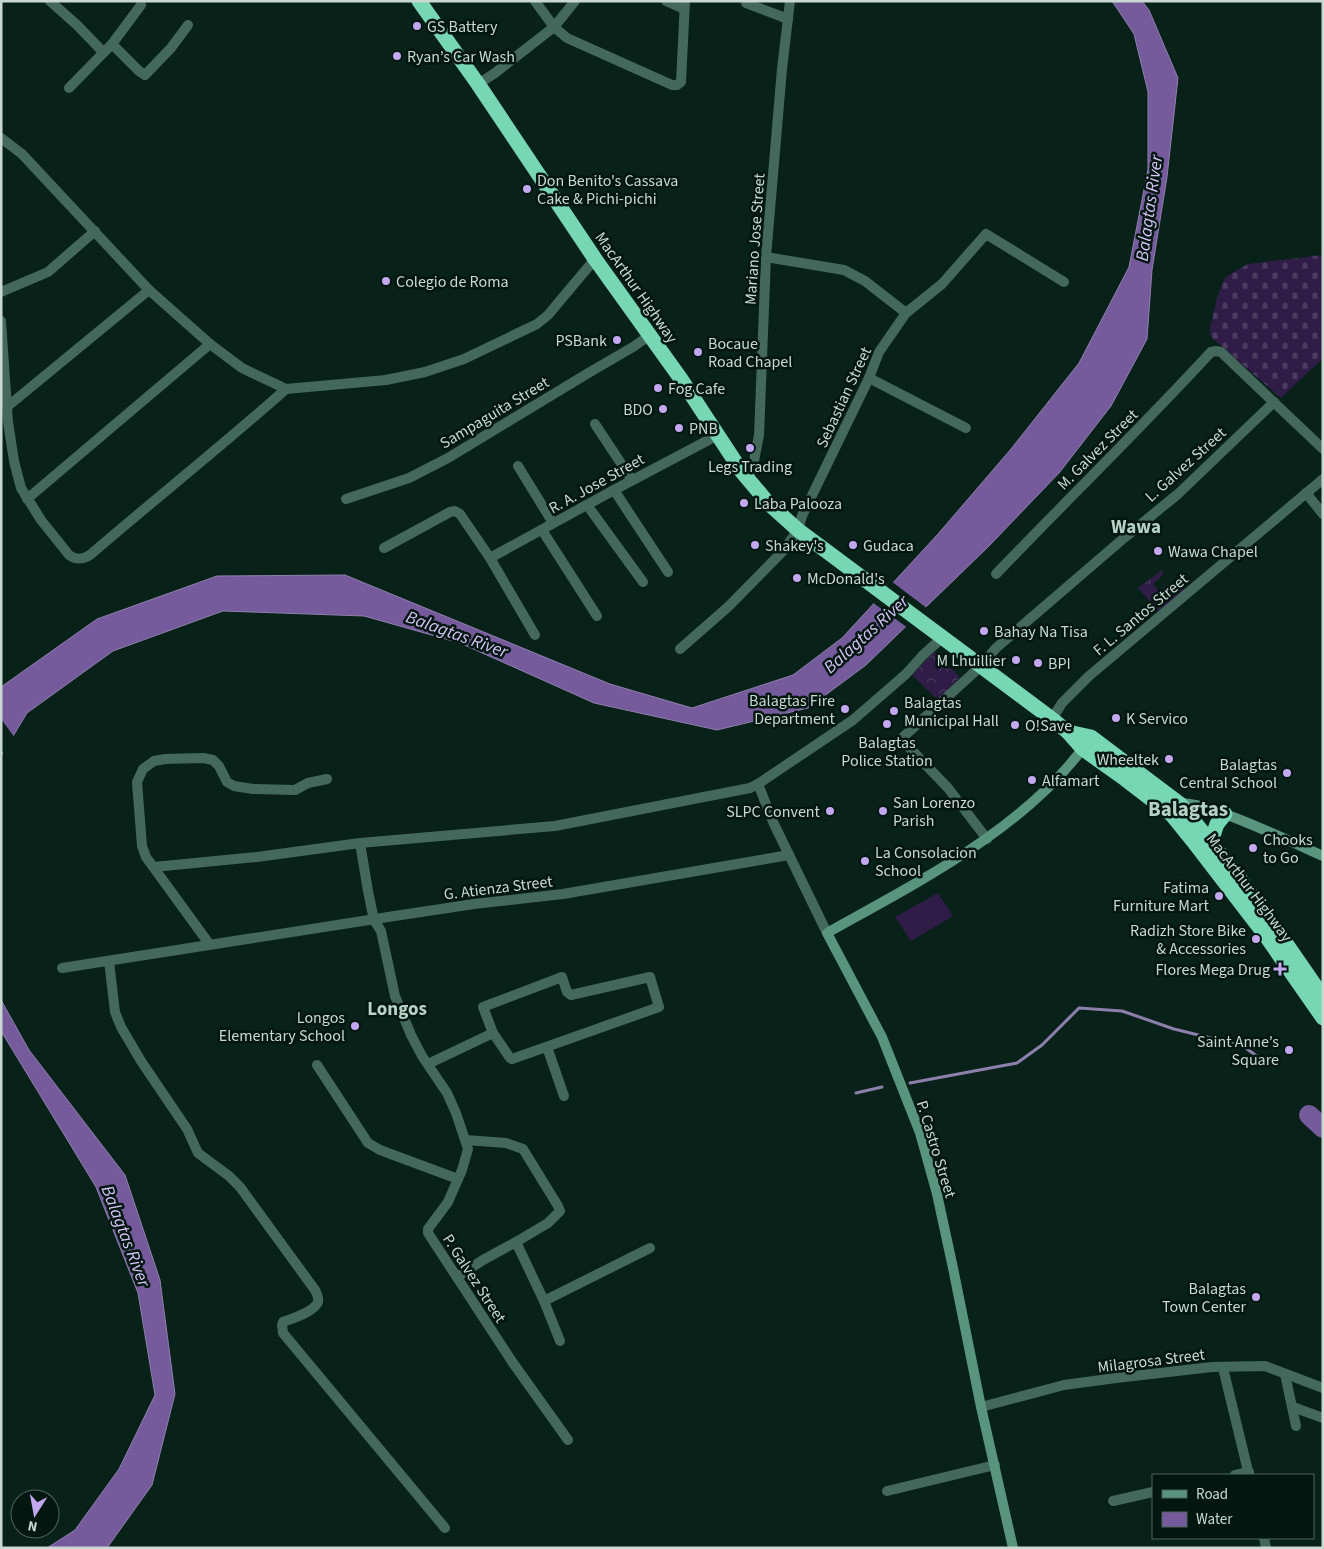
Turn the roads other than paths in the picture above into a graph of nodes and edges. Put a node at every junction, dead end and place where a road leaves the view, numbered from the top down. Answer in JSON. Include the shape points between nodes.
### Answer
{"nodes":[{"id":1,"x":50,"y":1,"type":"edge"},
{"id":2,"x":419,"y":1,"type":"edge"},
{"id":3,"x":535,"y":1,"type":"edge"},
{"id":4,"x":575,"y":1,"type":"edge"},
{"id":5,"x":666,"y":1,"type":"edge"},
{"id":6,"x":790,"y":1,"type":"edge"},
{"id":7,"x":746,"y":3,"type":"dead end"},
{"id":8,"x":141,"y":5,"type":"dead end"},
{"id":9,"x":684,"y":5,"type":"edge"},
{"id":10,"x":788,"y":19,"type":"junction"},
{"id":11,"x":188,"y":25,"type":"dead end"},
{"id":12,"x":554,"y":27,"type":"junction"},
{"id":13,"x":112,"y":44,"type":"junction"},
{"id":14,"x":103,"y":52,"type":"junction"},
{"id":15,"x":478,"y":84,"type":"junction"},
{"id":16,"x":69,"y":88,"type":"dead end"},
{"id":17,"x":1,"y":138,"type":"edge"},
{"id":18,"x":94,"y":231,"type":"junction"},
{"id":19,"x":766,"y":257,"type":"junction"},
{"id":20,"x":595,"y":259,"type":"junction"},
{"id":21,"x":1064,"y":282,"type":"dead end"},
{"id":22,"x":149,"y":290,"type":"junction"},
{"id":23,"x":1,"y":292,"type":"edge"},
{"id":24,"x":906,"y":312,"type":"junction"},
{"id":25,"x":1,"y":321,"type":"edge"},
{"id":26,"x":650,"y":335,"type":"junction"},
{"id":27,"x":210,"y":344,"type":"junction"},
{"id":28,"x":869,"y":378,"type":"junction"},
{"id":29,"x":286,"y":389,"type":"junction"},
{"id":30,"x":1274,"y":402,"type":"junction"},
{"id":31,"x":8,"y":406,"type":"junction"},
{"id":32,"x":5,"y":423,"type":"edge"},
{"id":33,"x":595,"y":424,"type":"dead end"},
{"id":34,"x":966,"y":428,"type":"dead end"},
{"id":35,"x":718,"y":436,"type":"junction"},
{"id":36,"x":1323,"y":449,"type":"edge"},
{"id":37,"x":518,"y":466,"type":"dead end"},
{"id":38,"x":748,"y":478,"type":"junction"},
{"id":39,"x":1323,"y":479,"type":"edge"},
{"id":40,"x":632,"y":480,"type":"junction"},
{"id":41,"x":614,"y":490,"type":"junction"},
{"id":42,"x":1306,"y":493,"type":"junction"},
{"id":43,"x":27,"y":499,"type":"junction"},
{"id":44,"x":346,"y":499,"type":"dead end"},
{"id":45,"x":588,"y":505,"type":"junction"},
{"id":46,"x":1323,"y":514,"type":"edge"},
{"id":47,"x":553,"y":523,"type":"junction"},
{"id":48,"x":542,"y":530,"type":"junction"},
{"id":49,"x":798,"y":530,"type":"junction"},
{"id":50,"x":384,"y":548,"type":"dead end"},
{"id":51,"x":490,"y":558,"type":"junction"},
{"id":52,"x":668,"y":572,"type":"dead end"},
{"id":53,"x":996,"y":574,"type":"dead end"},
{"id":54,"x":643,"y":582,"type":"dead end"},
{"id":55,"x":597,"y":616,"type":"dead end"},
{"id":56,"x":937,"y":634,"type":"junction"},
{"id":57,"x":535,"y":635,"type":"dead end"},
{"id":58,"x":680,"y":649,"type":"dead end"},
{"id":59,"x":982,"y":666,"type":"junction"},
{"id":60,"x":1052,"y":719,"type":"junction"},
{"id":61,"x":1087,"y":743,"type":"junction"},
{"id":62,"x":327,"y":779,"type":"dead end"},
{"id":63,"x":758,"y":784,"type":"junction"},
{"id":64,"x":1176,"y":810,"type":"junction"},
{"id":65,"x":1226,"y":814,"type":"junction"},
{"id":66,"x":987,"y":839,"type":"junction"},
{"id":67,"x":1211,"y":842,"type":"junction"},
{"id":68,"x":360,"y":843,"type":"junction"},
{"id":69,"x":789,"y":855,"type":"junction"},
{"id":70,"x":1323,"y":856,"type":"edge"},
{"id":71,"x":154,"y":867,"type":"junction"},
{"id":72,"x":374,"y":920,"type":"junction"},
{"id":73,"x":827,"y":933,"type":"junction"},
{"id":74,"x":210,"y":945,"type":"junction"},
{"id":75,"x":109,"y":961,"type":"junction"},
{"id":76,"x":62,"y":968,"type":"dead end"},
{"id":77,"x":1323,"y":997,"type":"edge"},
{"id":78,"x":1323,"y":1018,"type":"edge"},
{"id":79,"x":493,"y":1033,"type":"junction"},
{"id":80,"x":547,"y":1047,"type":"junction"},
{"id":81,"x":428,"y":1064,"type":"junction"},
{"id":82,"x":317,"y":1066,"type":"dead end"},
{"id":83,"x":564,"y":1096,"type":"dead end"},
{"id":84,"x":466,"y":1140,"type":"junction"},
{"id":85,"x":458,"y":1179,"type":"junction"},
{"id":86,"x":516,"y":1242,"type":"junction"},
{"id":87,"x":650,"y":1248,"type":"dead end"},
{"id":88,"x":457,"y":1277,"type":"junction"},
{"id":89,"x":544,"y":1301,"type":"junction"},
{"id":90,"x":560,"y":1341,"type":"dead end"},
{"id":91,"x":1223,"y":1368,"type":"junction"},
{"id":92,"x":1285,"y":1374,"type":"junction"},
{"id":93,"x":1323,"y":1388,"type":"edge"},
{"id":94,"x":982,"y":1407,"type":"junction"},
{"id":95,"x":1293,"y":1407,"type":"junction"},
{"id":96,"x":1323,"y":1418,"type":"edge"},
{"id":97,"x":1296,"y":1426,"type":"dead end"},
{"id":98,"x":568,"y":1440,"type":"dead end"},
{"id":99,"x":995,"y":1465,"type":"junction"},
{"id":100,"x":1249,"y":1474,"type":"edge"},
{"id":101,"x":887,"y":1491,"type":"dead end"},
{"id":102,"x":1152,"y":1492,"type":"edge"},
{"id":103,"x":1112,"y":1501,"type":"dead end"},
{"id":104,"x":445,"y":1528,"type":"dead end"},
{"id":105,"x":1013,"y":1548,"type":"edge"}],
"edges":[{"from":1,"to":14,"type":"street"},
{"from":2,"to":15,"type":"highway","name":"MacArthur Highway"},
{"from":3,"to":12,"type":"street"},
{"from":4,"to":12,"type":"street"},
{"from":5,"to":9,"type":"street"},
{"from":6,"to":10,"type":"street","name":"Mariano Jose Street"},
{"from":7,"to":10,"type":"street"},
{"from":8,"to":13,"type":"street"},
{"from":9,"to":12,"type":"street","via":[[682,76],[677,85],[668,84],[567,38]]},
{"from":10,"to":19,"type":"street","name":"Mariano Jose Street"},
{"from":11,"to":13,"type":"street","via":[[145,74]]},
{"from":12,"to":15,"type":"street"},
{"from":13,"to":14,"type":"street"},
{"from":14,"to":16,"type":"street"},
{"from":15,"to":20,"type":"highway","name":"MacArthur Highway"},
{"from":17,"to":18,"type":"street","via":[[22,154]]},
{"from":18,"to":22,"type":"street"},
{"from":18,"to":23,"type":"street","via":[[48,272]]},
{"from":19,"to":24,"type":"street","via":[[844,270],[865,281]]},
{"from":19,"to":38,"type":"street","name":"Mariano Jose Street","via":[[758,435]]},
{"from":20,"to":26,"type":"highway","name":"MacArthur Highway"},
{"from":20,"to":29,"type":"street","via":[[537,324],[464,359],[386,380]]},
{"from":21,"to":24,"type":"street","name":"Sebastian Street","via":[[986,234],[942,284]]},
{"from":22,"to":27,"type":"street"},
{"from":22,"to":31,"type":"street"},
{"from":24,"to":28,"type":"street","name":"Sebastian Street","via":[[880,352]]},
{"from":25,"to":31,"type":"street"},
{"from":26,"to":35,"type":"highway","name":"MacArthur Highway"},
{"from":26,"to":44,"type":"street","name":"Sampaguita Street","via":[[448,458],[409,478]]},
{"from":27,"to":29,"type":"street","via":[[242,368]]},
{"from":27,"to":43,"type":"street"},
{"from":28,"to":34,"type":"street"},
{"from":28,"to":49,"type":"street","name":"Sebastian Street"},
{"from":29,"to":43,"type":"street","via":[[86,558],[75,559],[69,555]]},
{"from":30,"to":36,"type":"street"},
{"from":30,"to":53,"type":"street","name":"M. Galvez Street","via":[[1221,352],[1211,352]]},
{"from":30,"to":59,"type":"street","name":"L. Galvez Street","via":[[1178,494],[996,648]]},
{"from":31,"to":32,"type":"street"},
{"from":32,"to":43,"type":"street","via":[[21,488]]},
{"from":33,"to":40,"type":"street"},
{"from":35,"to":38,"type":"highway","name":"MacArthur Highway"},
{"from":35,"to":40,"type":"street","name":"R. A. Jose Street"},
{"from":37,"to":47,"type":"street"},
{"from":38,"to":49,"type":"highway","name":"MacArthur Highway","via":[[769,504]]},
{"from":39,"to":42,"type":"street","name":"F. L. Santos Street"},
{"from":40,"to":41,"type":"street","name":"R. A. Jose Street"},
{"from":41,"to":45,"type":"street","name":"R. A. Jose Street"},
{"from":41,"to":52,"type":"street"},
{"from":42,"to":46,"type":"street"},
{"from":42,"to":60,"type":"street","name":"F. L. Santos Street","via":[[1089,676],[1062,703]]},
{"from":45,"to":47,"type":"street","name":"R. A. Jose Street"},
{"from":45,"to":54,"type":"street"},
{"from":47,"to":48,"type":"street","name":"R. A. Jose Street"},
{"from":48,"to":51,"type":"street","name":"R. A. Jose Street"},
{"from":48,"to":55,"type":"street"},
{"from":49,"to":56,"type":"highway","name":"MacArthur Highway"},
{"from":49,"to":58,"type":"street","name":"Sebastian Street","via":[[783,552],[736,600]]},
{"from":50,"to":51,"type":"street","via":[[456,511]]},
{"from":51,"to":57,"type":"street"},
{"from":56,"to":59,"type":"highway","name":"MacArthur Highway"},
{"from":56,"to":63,"type":"street","via":[[906,674],[853,720]]},
{"from":59,"to":60,"type":"highway","name":"MacArthur Highway"},
{"from":59,"to":66,"type":"street","name":"L. Galvez Street","via":[[901,739],[948,788]]},
{"from":60,"to":61,"type":"highway","name":"MacArthur Highway"},
{"from":61,"to":64,"type":"highway","name":"MacArthur Highway","via":[[1125,779]]},
{"from":61,"to":66,"type":"street","via":[[1073,763],[1047,789]]},
{"from":62,"to":71,"type":"street","via":[[295,790],[253,789],[227,782],[212,760],[154,761],[143,768],[137,782],[142,846]]},
{"from":63,"to":68,"type":"street","via":[[733,792],[564,825]]},
{"from":63,"to":69,"type":"street","name":"P. Castro Street"},
{"from":64,"to":65,"type":"street","via":[[1187,802]]},
{"from":64,"to":67,"type":"highway","name":"MacArthur Highway"},
{"from":64,"to":78,"type":"highway","name":"MacArthur Highway","via":[[1193,841],[1266,936]]},
{"from":65,"to":67,"type":"highway","via":[[1217,824]]},
{"from":65,"to":70,"type":"street"},
{"from":66,"to":73,"type":"street"},
{"from":67,"to":77,"type":"highway","name":"MacArthur Highway"},
{"from":68,"to":71,"type":"street"},
{"from":68,"to":72,"type":"street","name":"P. Galvez Street"},
{"from":69,"to":72,"type":"street","name":"G. Atienza Street","via":[[563,894]]},
{"from":69,"to":73,"type":"street","name":"P. Castro Street"},
{"from":71,"to":74,"type":"street"},
{"from":72,"to":74,"type":"street","name":"G. Atienza Street"},
{"from":72,"to":81,"type":"street","name":"P. Galvez Street","via":[[381,931],[395,996],[411,1035]]},
{"from":73,"to":94,"type":"street","name":"P. Castro Street","via":[[882,1037],[920,1133],[937,1194]]},
{"from":74,"to":75,"type":"street","name":"G. Atienza Street"},
{"from":75,"to":76,"type":"street","name":"G. Atienza Street"},
{"from":75,"to":104,"type":"street","via":[[115,1012],[121,1027],[187,1129],[198,1153],[240,1187],[316,1290],[317,1303],[312,1309],[283,1322],[283,1333]]},
{"from":79,"to":80,"type":"street","via":[[512,1059]]},
{"from":79,"to":80,"type":"street","via":[[483,1007],[562,977],[571,995],[650,977],[659,1006]]},
{"from":79,"to":81,"type":"street"},
{"from":80,"to":83,"type":"street"},
{"from":81,"to":84,"type":"street","name":"P. Galvez Street","via":[[447,1093]]},
{"from":82,"to":85,"type":"street","via":[[368,1143]]},
{"from":84,"to":85,"type":"street","name":"P. Galvez Street","via":[[467,1154]]},
{"from":84,"to":86,"type":"street","via":[[506,1143],[523,1149],[558,1206],[560,1211],[555,1217]]},
{"from":85,"to":88,"type":"street","name":"P. Galvez Street","via":[[448,1202],[428,1229]]},
{"from":86,"to":88,"type":"street"},
{"from":86,"to":89,"type":"street"},
{"from":87,"to":89,"type":"street"},
{"from":88,"to":98,"type":"street","name":"P. Galvez Street","via":[[513,1364]]},
{"from":89,"to":90,"type":"street"},
{"from":91,"to":92,"type":"street","name":"Milagrosa Street","via":[[1265,1366]]},
{"from":91,"to":94,"type":"street","name":"Milagrosa Street","via":[[1170,1371],[1064,1386]]},
{"from":91,"to":100,"type":"street"},
{"from":92,"to":93,"type":"street","name":"Milagrosa Street"},
{"from":92,"to":95,"type":"street"},
{"from":94,"to":99,"type":"street","name":"P. Castro Street"},
{"from":95,"to":96,"type":"street"},
{"from":95,"to":97,"type":"street"},
{"from":99,"to":101,"type":"street"},
{"from":99,"to":105,"type":"street","name":"P. Castro Street"},
{"from":102,"to":103,"type":"street"}]}
